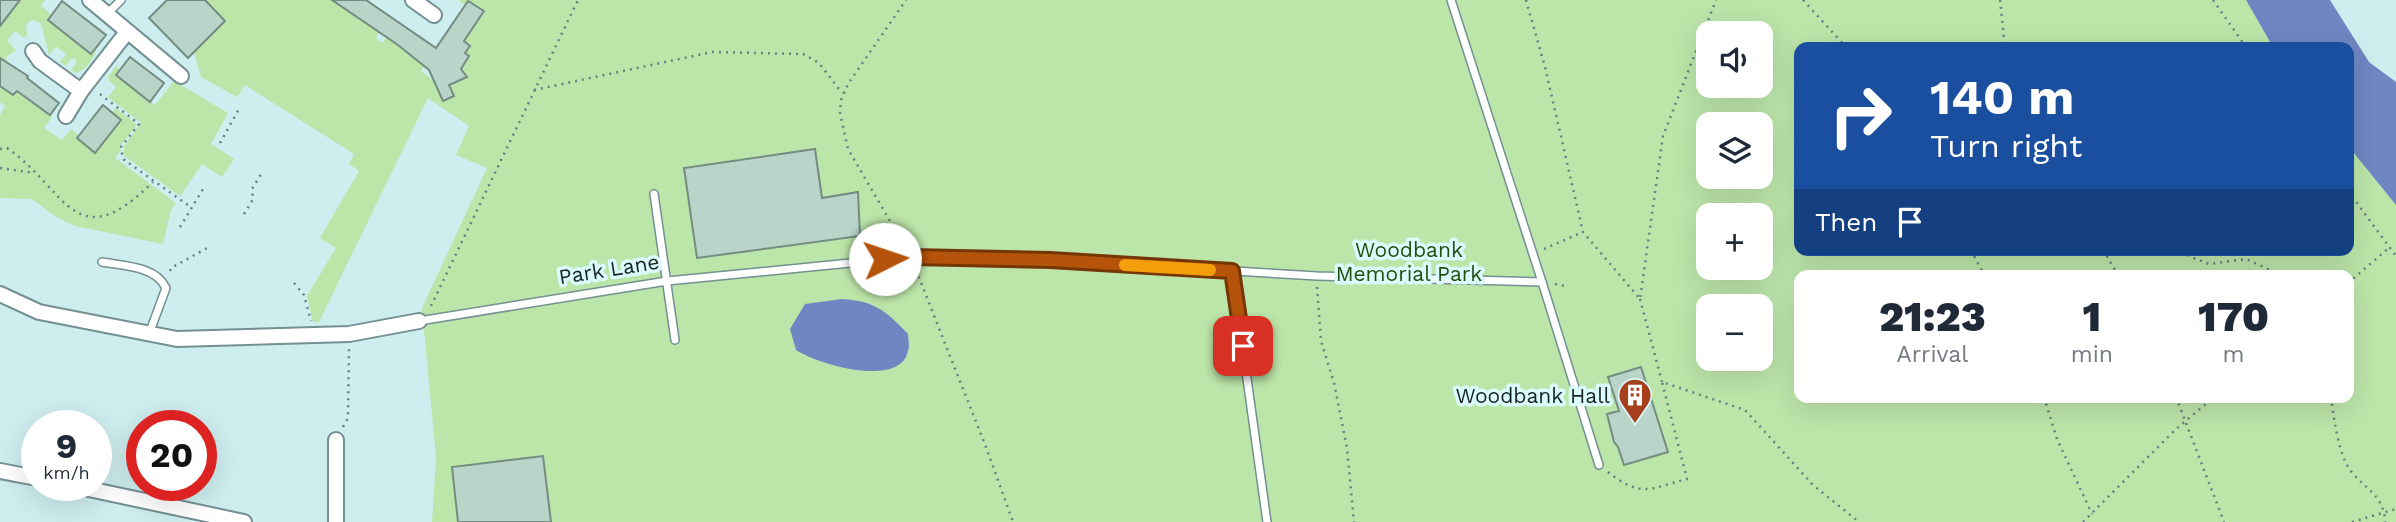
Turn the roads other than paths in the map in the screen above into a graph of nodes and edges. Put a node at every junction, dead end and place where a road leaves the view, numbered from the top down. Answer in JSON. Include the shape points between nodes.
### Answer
{"nodes":[{"id":1,"x":90,"y":0,"type":"edge"},
{"id":2,"x":121,"y":0,"type":"edge"},
{"id":3,"x":412,"y":0,"type":"edge"},
{"id":4,"x":1451,"y":0,"type":"edge"},
{"id":5,"x":107,"y":15,"type":"junction"},
{"id":6,"x":434,"y":15,"type":"dead end"},
{"id":7,"x":127,"y":32,"type":"junction"},
{"id":8,"x":33,"y":51,"type":"dead end"},
{"id":9,"x":181,"y":76,"type":"dead end"},
{"id":10,"x":88,"y":90,"type":"junction"},
{"id":11,"x":66,"y":116,"type":"dead end"},
{"id":12,"x":654,"y":194,"type":"dead end"},
{"id":13,"x":102,"y":262,"type":"dead end"},
{"id":14,"x":1232,"y":271,"type":"junction"},
{"id":15,"x":667,"y":281,"type":"junction"},
{"id":16,"x":1542,"y":282,"type":"junction"},
{"id":17,"x":0,"y":294,"type":"edge"},
{"id":18,"x":422,"y":321,"type":"joint"},
{"id":19,"x":149,"y":334,"type":"junction"},
{"id":20,"x":675,"y":340,"type":"dead end"},
{"id":21,"x":336,"y":440,"type":"road end"},
{"id":22,"x":1599,"y":465,"type":"road end"},
{"id":23,"x":0,"y":471,"type":"edge"},
{"id":24,"x":21,"y":475,"type":"edge"},
{"id":25,"x":112,"y":496,"type":"edge"},
{"id":26,"x":190,"y":516,"type":"edge"},
{"id":27,"x":243,"y":522,"type":"edge"},
{"id":28,"x":336,"y":522,"type":"edge"},
{"id":29,"x":1268,"y":522,"type":"edge"}],
"edges":[{"from":1,"to":5,"type":"street"},
{"from":2,"to":5,"type":"lane"},
{"from":3,"to":6,"type":"street"},
{"from":4,"to":16,"type":"lane"},
{"from":5,"to":7,"type":"street"},
{"from":7,"to":9,"type":"street"},
{"from":7,"to":10,"type":"street"},
{"from":8,"to":10,"type":"street","via":[[40,61]]},
{"from":10,"to":11,"type":"street"},
{"from":12,"to":15,"type":"lane"},
{"from":13,"to":19,"type":"lane","via":[[161,278],[166,288]]},
{"from":14,"to":15,"type":"lane","name":"Park Lane","via":[[911,257]]},
{"from":14,"to":16,"type":"lane","name":"Park Lane"},
{"from":14,"to":29,"type":"lane"},
{"from":15,"to":18,"type":"lane","name":"Park Lane"},
{"from":15,"to":20,"type":"lane"},
{"from":16,"to":22,"type":"lane"},
{"from":17,"to":19,"type":"street","name":"Park Lane","via":[[39,312]]},
{"from":18,"to":19,"type":"street","name":"Park Lane","via":[[349,334],[177,339]]},
{"from":21,"to":28,"type":"street"},
{"from":23,"to":24,"type":"street"},
{"from":25,"to":26,"type":"street"},
{"from":26,"to":27,"type":"street"}]}
